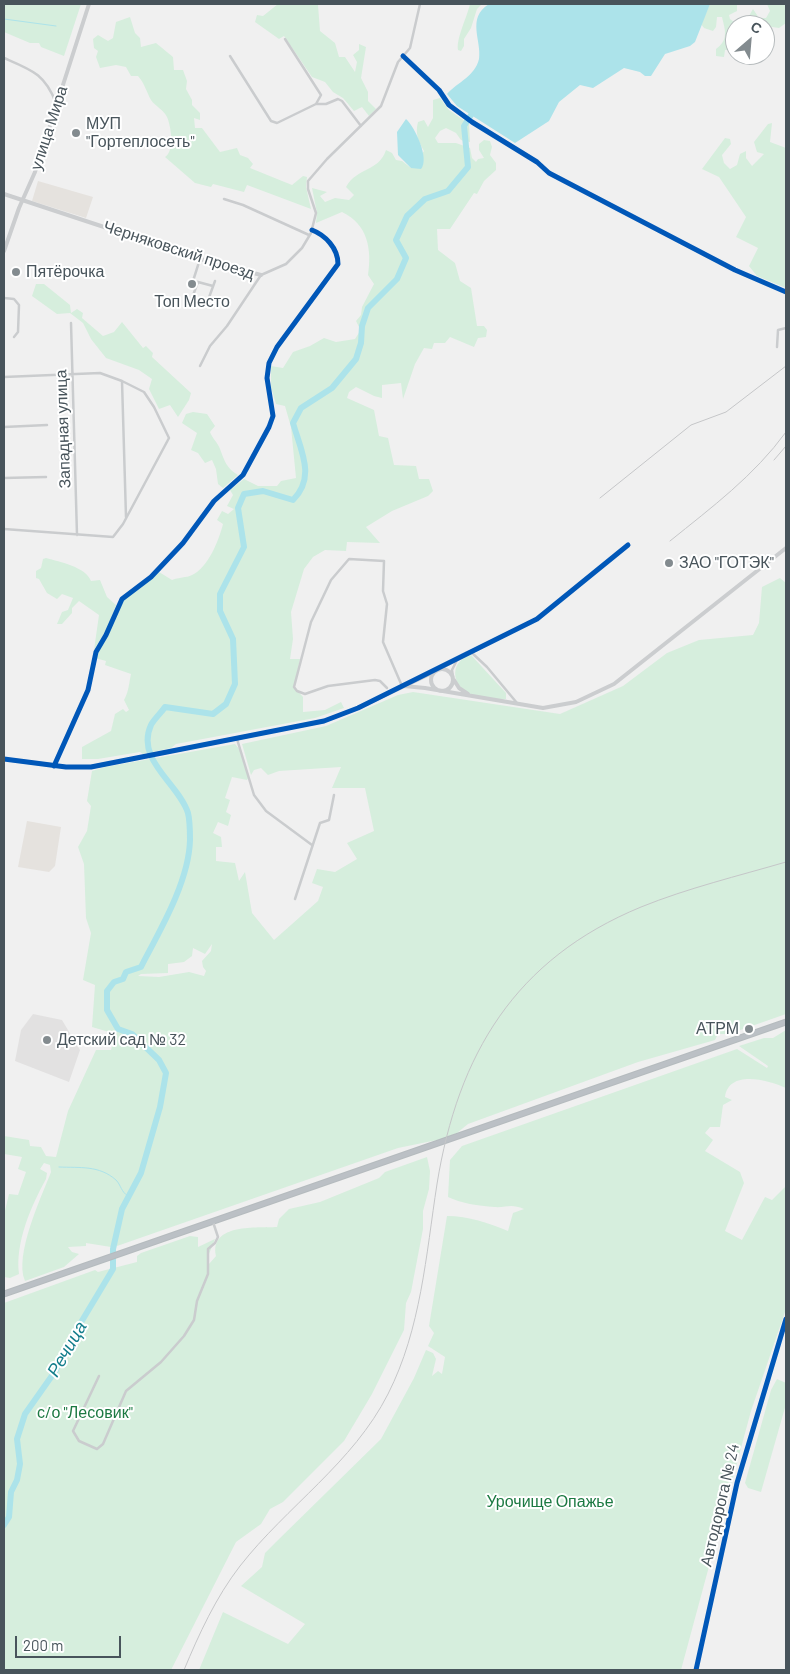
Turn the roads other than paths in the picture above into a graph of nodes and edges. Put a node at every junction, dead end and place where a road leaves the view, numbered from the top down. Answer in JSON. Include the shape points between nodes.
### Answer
{"nodes":[{"id":1,"x":89,"y":4,"type":"edge"},
{"id":2,"x":420,"y":4,"type":"edge"},
{"id":3,"x":285,"y":39,"type":"dead end"},
{"id":4,"x":230,"y":56,"type":"dead end"},
{"id":5,"x":403,"y":56,"type":"junction"},
{"id":6,"x":4,"y":58,"type":"edge"},
{"id":7,"x":57,"y":104,"type":"junction"},
{"id":8,"x":316,"y":104,"type":"junction"},
{"id":9,"x":361,"y":126,"type":"junction"},
{"id":10,"x":4,"y":194,"type":"edge"},
{"id":11,"x":224,"y":199,"type":"dead end"},
{"id":12,"x":22,"y":200,"type":"junction"},
{"id":13,"x":312,"y":230,"type":"junction"},
{"id":14,"x":309,"y":235,"type":"junction"},
{"id":15,"x":4,"y":251,"type":"edge"},
{"id":16,"x":200,"y":259,"type":"junction"},
{"id":17,"x":261,"y":275,"type":"junction"},
{"id":18,"x":214,"y":281,"type":"dead end"},
{"id":19,"x":198,"y":282,"type":"junction"},
{"id":20,"x":213,"y":286,"type":"junction"},
{"id":21,"x":786,"y":292,"type":"edge"},
{"id":22,"x":4,"y":298,"type":"edge"},
{"id":23,"x":71,"y":323,"type":"dead end"},
{"id":24,"x":786,"y":328,"type":"edge"},
{"id":25,"x":14,"y":337,"type":"dead end"},
{"id":26,"x":777,"y":347,"type":"dead end"},
{"id":27,"x":200,"y":366,"type":"dead end"},
{"id":28,"x":73,"y":374,"type":"junction"},
{"id":29,"x":4,"y":377,"type":"edge"},
{"id":30,"x":122,"y":381,"type":"junction"},
{"id":31,"x":47,"y":424,"type":"dead end"},
{"id":32,"x":4,"y":427,"type":"edge"},
{"id":33,"x":46,"y":477,"type":"dead end"},
{"id":34,"x":4,"y":478,"type":"edge"},
{"id":35,"x":126,"y":518,"type":"junction"},
{"id":36,"x":4,"y":529,"type":"edge"},
{"id":37,"x":77,"y":535,"type":"junction"},
{"id":38,"x":628,"y":545,"type":"dead end"},
{"id":39,"x":786,"y":548,"type":"edge"},
{"id":40,"x":471,"y":652,"type":"junction"},
{"id":41,"x":458,"y":659,"type":"junction"},
{"id":42,"x":438,"y":670,"type":"junction"},
{"id":43,"x":453,"y":677,"type":"junction"},
{"id":44,"x":402,"y":686,"type":"junction"},
{"id":45,"x":387,"y":688,"type":"dead end"},
{"id":46,"x":439,"y":690,"type":"junction"},
{"id":47,"x":474,"y":697,"type":"junction"},
{"id":48,"x":518,"y":704,"type":"junction"},
{"id":49,"x":237,"y":739,"type":"junction"},
{"id":50,"x":4,"y":759,"type":"edge"},
{"id":51,"x":54,"y":766,"type":"junction"},
{"id":52,"x":334,"y":795,"type":"dead end"},
{"id":53,"x":312,"y":845,"type":"junction"},
{"id":54,"x":294,"y":899,"type":"dead end"},
{"id":55,"x":786,"y":1022,"type":"edge"},
{"id":56,"x":213,"y":1222,"type":"junction"},
{"id":57,"x":4,"y":1294,"type":"edge"},
{"id":58,"x":786,"y":1318,"type":"edge"},
{"id":59,"x":99,"y":1376,"type":"dead end"},
{"id":60,"x":696,"y":1670,"type":"edge"}],
"edges":[{"from":1,"to":7,"type":"street","name":"улица Мира"},
{"from":2,"to":5,"type":"street","via":[[410,48]]},
{"from":3,"to":8,"type":"street","via":[[321,95]]},
{"from":4,"to":8,"type":"street","via":[[271,121],[277,123],[288,119]]},
{"from":5,"to":9,"type":"street","via":[[381,106]]},
{"from":5,"to":21,"type":"street","via":[[457,111],[549,173],[735,270]]},
{"from":6,"to":7,"type":"street","via":[[25,66],[44,79]]},
{"from":7,"to":12,"type":"street","name":"улица Мира","via":[[35,172]]},
{"from":8,"to":9,"type":"street","via":[[342,100]]},
{"from":9,"to":13,"type":"street","via":[[308,181],[316,213]]},
{"from":10,"to":12,"type":"street","name":"Черняковский проезд"},
{"from":11,"to":14,"type":"street"},
{"from":12,"to":15,"type":"street","name":"улица Мира"},
{"from":12,"to":16,"type":"street","name":"Черняковский проезд"},
{"from":13,"to":14,"type":"street"},
{"from":13,"to":51,"type":"street","via":[[325,237],[338,258],[338,264],[277,347],[270,363],[267,378],[273,416],[269,427],[243,475],[214,501],[183,543],[151,577],[122,599],[96,652],[88,690]]},
{"from":14,"to":17,"type":"street","via":[[302,248],[286,264]]},
{"from":16,"to":17,"type":"street","name":"Черняковский проезд"},
{"from":16,"to":19,"type":"street","via":[[193,281]]},
{"from":17,"to":27,"type":"street","name":"Черняковский проезд","via":[[210,346]]},
{"from":18,"to":20,"type":"street"},
{"from":19,"to":20,"type":"street"},
{"from":19,"to":20,"type":"street","via":[[192,298],[207,303]]},
{"from":22,"to":25,"type":"street","via":[[14,299],[19,305],[18,332]]},
{"from":23,"to":28,"type":"street","name":"Западная улица"},
{"from":24,"to":26,"type":"street","via":[[778,330]]},
{"from":28,"to":29,"type":"street"},
{"from":28,"to":30,"type":"street","via":[[100,373]]},
{"from":28,"to":37,"type":"street","name":"Западная улица"},
{"from":30,"to":35,"type":"street"},
{"from":30,"to":35,"type":"street","via":[[144,392],[169,438]]},
{"from":31,"to":32,"type":"street"},
{"from":33,"to":34,"type":"street"},
{"from":35,"to":37,"type":"street","via":[[113,537]]},
{"from":36,"to":37,"type":"street"},
{"from":38,"to":40,"type":"street","via":[[537,619]]},
{"from":39,"to":48,"type":"street","via":[[614,684],[576,702],[543,708]]},
{"from":40,"to":41,"type":"street"},
{"from":40,"to":48,"type":"street"},
{"from":41,"to":42,"type":"street"},
{"from":41,"to":43,"type":"street"},
{"from":42,"to":43,"type":"street","via":[[447,670]]},
{"from":42,"to":44,"type":"street"},
{"from":42,"to":46,"type":"street","via":[[431,681]]},
{"from":43,"to":46,"type":"street","via":[[450,688]]},
{"from":43,"to":47,"type":"street","via":[[460,690]]},
{"from":44,"to":45,"type":"street","via":[[383,642],[387,604],[383,591],[384,561],[349,558],[323,593],[311,622],[294,686],[305,694],[328,686],[376,680]]},
{"from":44,"to":46,"type":"street"},
{"from":44,"to":49,"type":"street","via":[[324,721]]},
{"from":46,"to":47,"type":"street"},
{"from":47,"to":48,"type":"street"},
{"from":49,"to":51,"type":"street","via":[[91,766]]},
{"from":49,"to":53,"type":"street","via":[[254,795],[266,811]]},
{"from":50,"to":51,"type":"street"},
{"from":52,"to":53,"type":"street","via":[[329,820],[320,823]]},
{"from":53,"to":54,"type":"street"},
{"from":55,"to":56,"type":"highway"},
{"from":56,"to":57,"type":"highway"},
{"from":56,"to":59,"type":"street","via":[[218,1236],[208,1249],[208,1274],[197,1301],[194,1320],[161,1362],[126,1390],[103,1444],[97,1449],[79,1441],[73,1431]]},
{"from":58,"to":60,"type":"street","name":"Автодорога № 24","via":[[737,1483]]}]}
